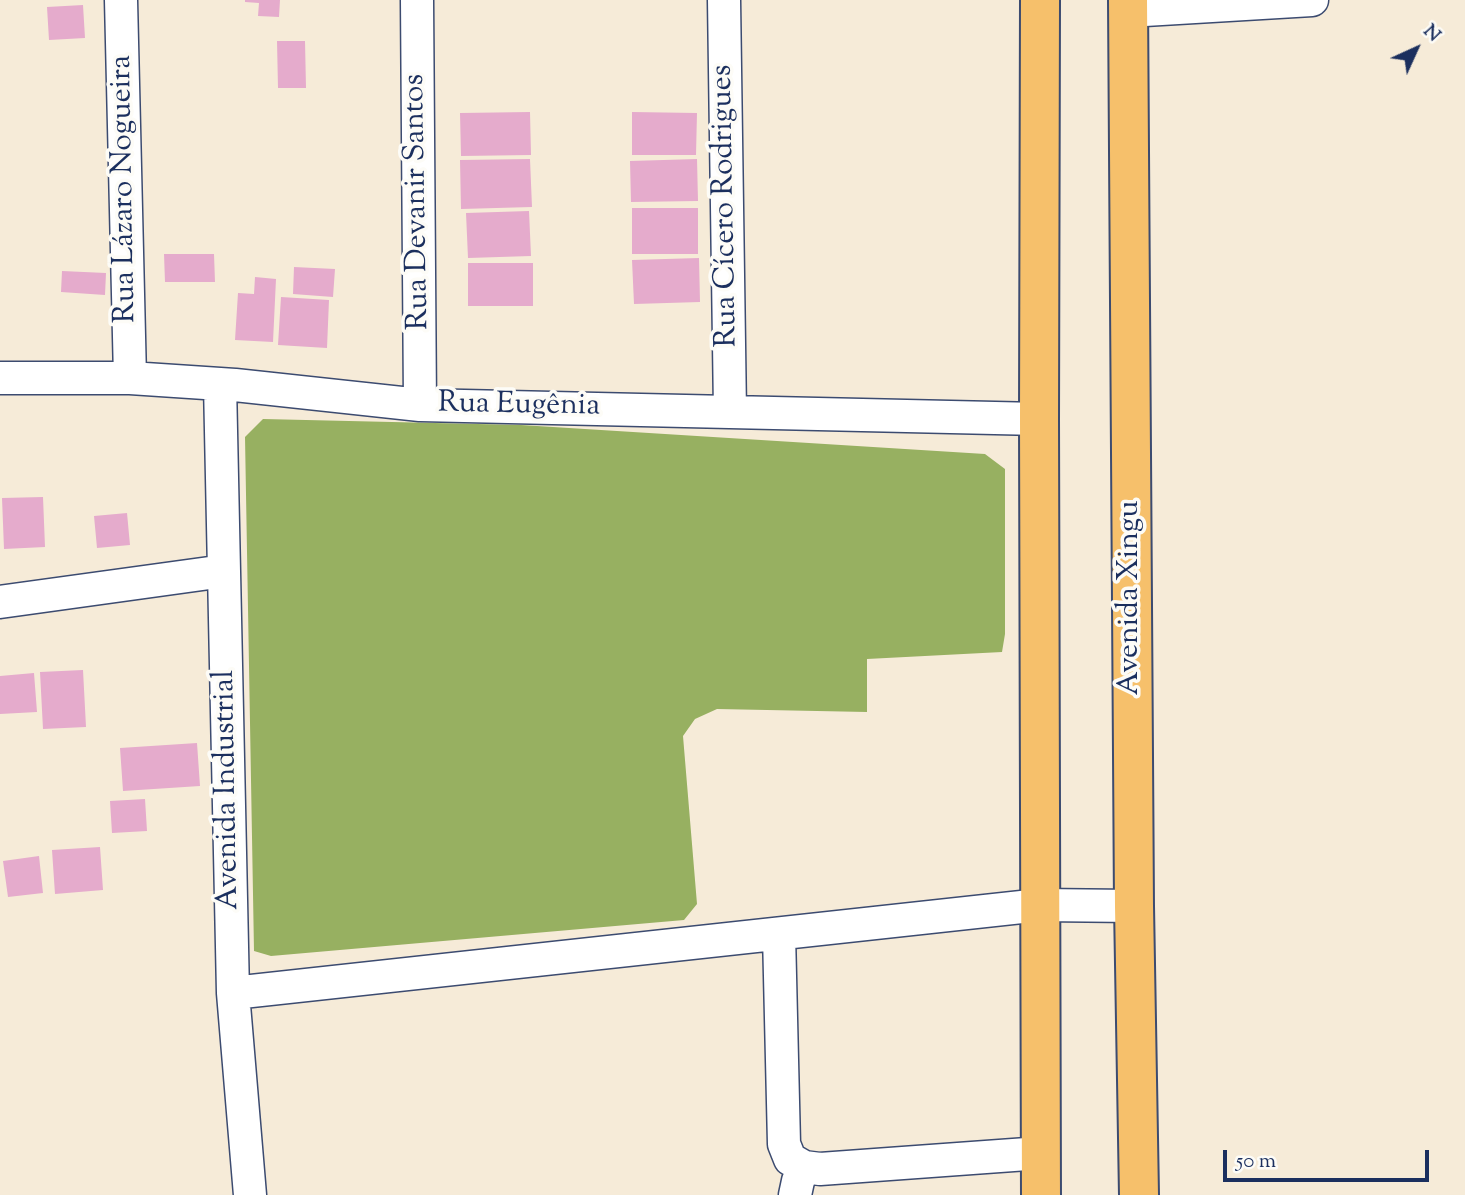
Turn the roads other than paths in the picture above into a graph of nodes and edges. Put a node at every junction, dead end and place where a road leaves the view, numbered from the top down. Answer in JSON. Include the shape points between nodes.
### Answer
{"nodes":[{"id":1,"x":121,"y":0,"type":"edge"},
{"id":2,"x":417,"y":0,"type":"edge"},
{"id":3,"x":724,"y":0,"type":"edge"},
{"id":4,"x":1040,"y":0,"type":"edge"},
{"id":5,"x":1312,"y":0,"type":"edge"},
{"id":6,"x":1128,"y":5,"type":"edge"},
{"id":7,"x":0,"y":378,"type":"edge"},
{"id":8,"x":130,"y":378,"type":"junction"},
{"id":9,"x":220,"y":384,"type":"junction"},
{"id":10,"x":420,"y":405,"type":"junction"},
{"id":11,"x":730,"y":412,"type":"junction"},
{"id":12,"x":1039,"y":419,"type":"junction"},
{"id":13,"x":224,"y":571,"type":"junction"},
{"id":14,"x":0,"y":602,"type":"edge"},
{"id":15,"x":1040,"y":905,"type":"junction"},
{"id":16,"x":1133,"y":906,"type":"junction"},
{"id":17,"x":779,"y":934,"type":"junction"},
{"id":18,"x":233,"y":993,"type":"junction"},
{"id":19,"x":1041,"y":1153,"type":"junction"},
{"id":20,"x":799,"y":1181,"type":"edge"},
{"id":21,"x":250,"y":1195,"type":"edge"},
{"id":22,"x":1041,"y":1195,"type":"edge"},
{"id":23,"x":1139,"y":1195,"type":"edge"}],
"edges":[{"from":1,"to":8,"type":"street","name":"Rua Lázaro Nogueira"},
{"from":2,"to":10,"type":"street","name":"Rua Devanir Santos"},
{"from":3,"to":11,"type":"street","name":"Rua Cícero Rodrigues"},
{"from":4,"to":12,"type":"main road"},
{"from":5,"to":6,"type":"street"},
{"from":6,"to":16,"type":"main road","name":"Avenida Xingu"},
{"from":7,"to":8,"type":"street","name":"Rua Eugênia"},
{"from":8,"to":9,"type":"street","name":"Rua Eugênia"},
{"from":9,"to":10,"type":"street","name":"Rua Eugênia"},
{"from":9,"to":13,"type":"street","name":"Avenida Industrial"},
{"from":10,"to":11,"type":"street","name":"Rua Eugênia"},
{"from":11,"to":12,"type":"street","name":"Rua Eugênia"},
{"from":12,"to":15,"type":"main road"},
{"from":13,"to":14,"type":"street"},
{"from":13,"to":18,"type":"street","name":"Avenida Industrial"},
{"from":15,"to":16,"type":"street"},
{"from":15,"to":17,"type":"street"},
{"from":15,"to":19,"type":"main road"},
{"from":16,"to":23,"type":"main road","name":"Avenida Xingu"},
{"from":17,"to":18,"type":"street"},
{"from":17,"to":20,"type":"street","via":[[784,1144]]},
{"from":18,"to":21,"type":"street","name":"Avenida Industrial"},
{"from":19,"to":20,"type":"street","via":[[820,1168]]},
{"from":19,"to":22,"type":"main road"}]}
